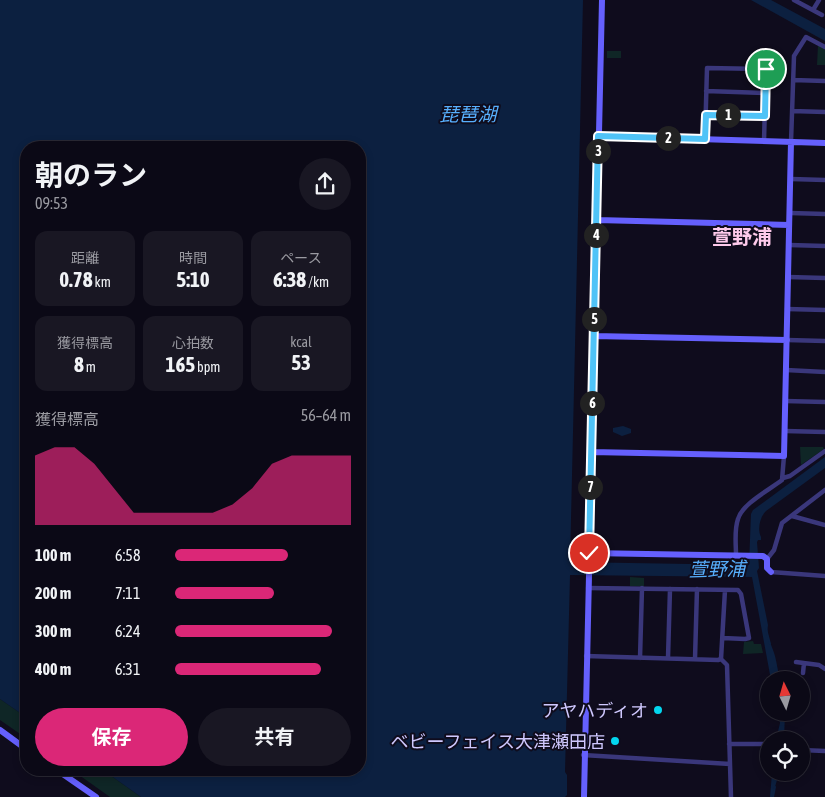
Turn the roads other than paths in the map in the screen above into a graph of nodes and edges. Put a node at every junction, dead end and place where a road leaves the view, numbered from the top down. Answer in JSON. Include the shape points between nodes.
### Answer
{"nodes":[{"id":1,"x":602,"y":0,"type":"edge"},
{"id":2,"x":794,"y":0,"type":"edge"},
{"id":3,"x":819,"y":0,"type":"edge"},
{"id":4,"x":814,"y":10,"type":"junction"},
{"id":5,"x":822,"y":15,"type":"dead end"},
{"id":6,"x":825,"y":47,"type":"edge"},
{"id":7,"x":793,"y":80,"type":"junction"},
{"id":8,"x":825,"y":81,"type":"edge"},
{"id":9,"x":706,"y":91,"type":"junction"},
{"id":10,"x":766,"y":93,"type":"junction"},
{"id":11,"x":792,"y":111,"type":"junction"},
{"id":12,"x":825,"y":112,"type":"edge"},
{"id":13,"x":706,"y":115,"type":"junction"},
{"id":14,"x":765,"y":116,"type":"junction"},
{"id":15,"x":598,"y":136,"type":"junction"},
{"id":16,"x":705,"y":139,"type":"junction"},
{"id":17,"x":764,"y":141,"type":"junction"},
{"id":18,"x":791,"y":142,"type":"junction"},
{"id":19,"x":825,"y":143,"type":"edge"},
{"id":20,"x":790,"y":179,"type":"junction"},
{"id":21,"x":825,"y":180,"type":"edge"},
{"id":22,"x":790,"y":213,"type":"junction"},
{"id":23,"x":825,"y":214,"type":"edge"},
{"id":24,"x":597,"y":220,"type":"junction"},
{"id":25,"x":790,"y":225,"type":"junction"},
{"id":26,"x":789,"y":245,"type":"junction"},
{"id":27,"x":825,"y":246,"type":"edge"},
{"id":28,"x":788,"y":277,"type":"junction"},
{"id":29,"x":825,"y":278,"type":"edge"},
{"id":30,"x":788,"y":309,"type":"junction"},
{"id":31,"x":825,"y":310,"type":"edge"},
{"id":32,"x":594,"y":336,"type":"junction"},
{"id":33,"x":787,"y":340,"type":"junction"},
{"id":34,"x":825,"y":341,"type":"edge"},
{"id":35,"x":786,"y":370,"type":"junction"},
{"id":36,"x":825,"y":372,"type":"edge"},
{"id":37,"x":785,"y":401,"type":"junction"},
{"id":38,"x":825,"y":402,"type":"edge"},
{"id":39,"x":784,"y":431,"type":"junction"},
{"id":40,"x":825,"y":432,"type":"edge"},
{"id":41,"x":825,"y":451,"type":"edge"},
{"id":42,"x":591,"y":452,"type":"junction"},
{"id":43,"x":784,"y":456,"type":"junction"},
{"id":44,"x":783,"y":478,"type":"junction"},
{"id":45,"x":825,"y":490,"type":"edge"},
{"id":46,"x":792,"y":516,"type":"junction"},
{"id":47,"x":825,"y":525,"type":"edge"},
{"id":48,"x":736,"y":555,"type":"junction"},
{"id":49,"x":589,"y":556,"type":"junction"},
{"id":50,"x":767,"y":559,"type":"junction"},
{"id":51,"x":771,"y":572,"type":"joint"},
{"id":52,"x":825,"y":576,"type":"edge"},
{"id":53,"x":588,"y":588,"type":"junction"},
{"id":54,"x":642,"y":588,"type":"junction"},
{"id":55,"x":670,"y":589,"type":"junction"},
{"id":56,"x":697,"y":589,"type":"junction"},
{"id":57,"x":725,"y":590,"type":"junction"},
{"id":58,"x":723,"y":638,"type":"junction"},
{"id":59,"x":586,"y":656,"type":"junction"},
{"id":60,"x":640,"y":658,"type":"junction"},
{"id":61,"x":668,"y":658,"type":"junction"},
{"id":62,"x":695,"y":659,"type":"junction"},
{"id":63,"x":721,"y":659,"type":"junction"},
{"id":64,"x":796,"y":662,"type":"dead end"},
{"id":65,"x":804,"y":663,"type":"junction"},
{"id":66,"x":825,"y":669,"type":"edge"},
{"id":67,"x":802,"y":671,"type":"edge"},
{"id":68,"x":0,"y":730,"type":"edge"},
{"id":69,"x":20,"y":744,"type":"edge"},
{"id":70,"x":729,"y":744,"type":"junction"},
{"id":71,"x":760,"y":744,"type":"edge"},
{"id":72,"x":810,"y":750,"type":"edge"},
{"id":73,"x":825,"y":751,"type":"edge"},
{"id":74,"x":584,"y":755,"type":"junction"},
{"id":75,"x":730,"y":764,"type":"junction"},
{"id":76,"x":66,"y":776,"type":"edge"},
{"id":77,"x":96,"y":797,"type":"edge"},
{"id":78,"x":584,"y":797,"type":"edge"},
{"id":79,"x":731,"y":797,"type":"edge"}],
"edges":[{"from":1,"to":15,"type":"street"},
{"from":2,"to":4,"type":"street"},
{"from":3,"to":4,"type":"street"},
{"from":4,"to":5,"type":"street"},
{"from":6,"to":7,"type":"street","via":[[806,37],[794,56]]},
{"from":7,"to":8,"type":"street"},
{"from":7,"to":11,"type":"street"},
{"from":9,"to":10,"type":"street"},
{"from":9,"to":10,"type":"street","via":[[707,68],[766,69]]},
{"from":9,"to":13,"type":"street"},
{"from":10,"to":14,"type":"street"},
{"from":11,"to":12,"type":"street"},
{"from":11,"to":18,"type":"street"},
{"from":13,"to":14,"type":"street"},
{"from":13,"to":16,"type":"street"},
{"from":14,"to":17,"type":"street"},
{"from":15,"to":16,"type":"street"},
{"from":15,"to":24,"type":"street"},
{"from":16,"to":17,"type":"street"},
{"from":17,"to":18,"type":"street"},
{"from":18,"to":19,"type":"street"},
{"from":18,"to":20,"type":"street"},
{"from":20,"to":21,"type":"street"},
{"from":20,"to":22,"type":"street"},
{"from":22,"to":23,"type":"street"},
{"from":22,"to":25,"type":"street"},
{"from":24,"to":25,"type":"street"},
{"from":24,"to":32,"type":"street"},
{"from":25,"to":26,"type":"street"},
{"from":26,"to":27,"type":"street"},
{"from":26,"to":28,"type":"street"},
{"from":28,"to":29,"type":"street"},
{"from":28,"to":30,"type":"street"},
{"from":30,"to":31,"type":"street"},
{"from":30,"to":33,"type":"street"},
{"from":32,"to":33,"type":"street"},
{"from":32,"to":42,"type":"street"},
{"from":33,"to":34,"type":"street"},
{"from":33,"to":35,"type":"street"},
{"from":35,"to":36,"type":"street"},
{"from":35,"to":37,"type":"street"},
{"from":37,"to":38,"type":"street"},
{"from":37,"to":39,"type":"street"},
{"from":39,"to":40,"type":"street"},
{"from":39,"to":43,"type":"street"},
{"from":41,"to":44,"type":"street"},
{"from":42,"to":43,"type":"street"},
{"from":42,"to":49,"type":"street"},
{"from":43,"to":44,"type":"street"},
{"from":44,"to":48,"type":"street","via":[[742,510],[737,521]]},
{"from":45,"to":46,"type":"street"},
{"from":46,"to":47,"type":"street"},
{"from":46,"to":50,"type":"street","via":[[782,523],[774,550]]},
{"from":48,"to":49,"type":"street"},
{"from":48,"to":50,"type":"street"},
{"from":49,"to":53,"type":"street"},
{"from":50,"to":51,"type":"street","via":[[767,568]]},
{"from":51,"to":52,"type":"street"},
{"from":53,"to":54,"type":"street"},
{"from":53,"to":59,"type":"street"},
{"from":54,"to":55,"type":"street"},
{"from":54,"to":60,"type":"street"},
{"from":55,"to":56,"type":"street"},
{"from":55,"to":61,"type":"street"},
{"from":56,"to":57,"type":"street"},
{"from":56,"to":62,"type":"street"},
{"from":57,"to":58,"type":"street"},
{"from":57,"to":58,"type":"street","via":[[738,590],[741,594],[750,634],[745,639]]},
{"from":58,"to":63,"type":"street"},
{"from":59,"to":60,"type":"street"},
{"from":59,"to":74,"type":"street"},
{"from":60,"to":61,"type":"street"},
{"from":61,"to":62,"type":"street"},
{"from":62,"to":63,"type":"street"},
{"from":63,"to":70,"type":"street","via":[[727,665]]},
{"from":64,"to":65,"type":"street"},
{"from":65,"to":66,"type":"street"},
{"from":65,"to":67,"type":"street"},
{"from":68,"to":69,"type":"street"},
{"from":70,"to":71,"type":"street"},
{"from":70,"to":75,"type":"street"},
{"from":72,"to":73,"type":"street"},
{"from":74,"to":75,"type":"street"},
{"from":74,"to":78,"type":"street"},
{"from":75,"to":79,"type":"street"},
{"from":76,"to":77,"type":"street"}]}
